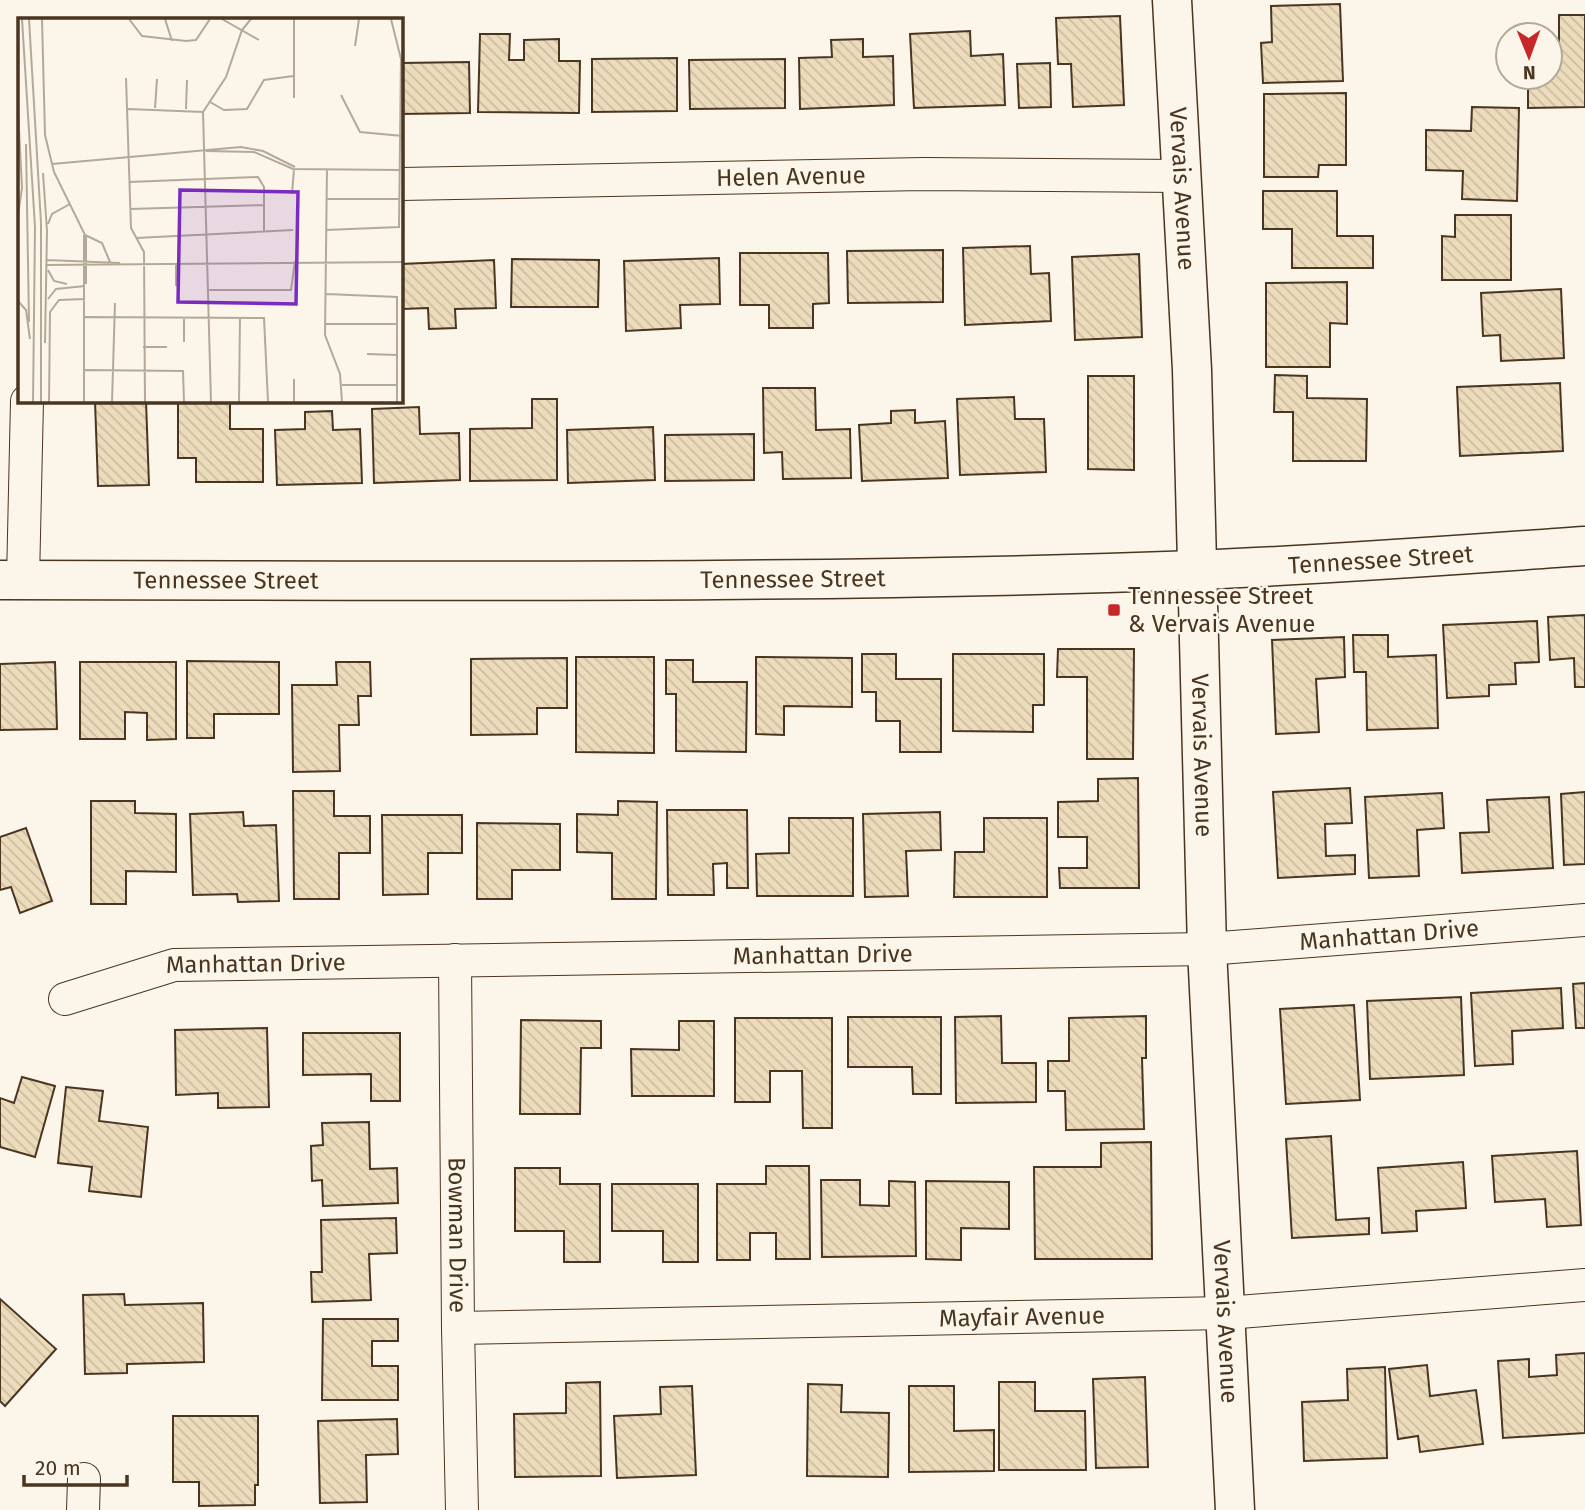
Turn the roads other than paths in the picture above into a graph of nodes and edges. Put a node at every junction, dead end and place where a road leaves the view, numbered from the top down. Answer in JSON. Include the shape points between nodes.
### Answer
{"nodes":[{"id":1,"x":1172,"y":0,"type":"edge"},
{"id":2,"x":1183,"y":176,"type":"junction"},
{"id":3,"x":402,"y":184,"type":"edge"},
{"id":4,"x":27,"y":402,"type":"edge"},
{"id":5,"x":1585,"y":546,"type":"edge"},
{"id":6,"x":1197,"y":570,"type":"junction"},
{"id":7,"x":12,"y":580,"type":"edge"},
{"id":8,"x":1585,"y":920,"type":"edge"},
{"id":9,"x":1207,"y":948,"type":"junction"},
{"id":10,"x":455,"y":960,"type":"junction"},
{"id":11,"x":65,"y":999,"type":"dead end"},
{"id":12,"x":1585,"y":1285,"type":"edge"},
{"id":13,"x":1226,"y":1313,"type":"junction"},
{"id":14,"x":458,"y":1328,"type":"junction"},
{"id":15,"x":84,"y":1479,"type":"dead end"},
{"id":16,"x":83,"y":1510,"type":"edge"},
{"id":17,"x":462,"y":1510,"type":"edge"},
{"id":18,"x":1235,"y":1510,"type":"edge"}],
"edges":[{"from":1,"to":2,"type":"main road","name":"Vervais Avenue"},
{"from":2,"to":3,"type":"street","name":"Helen Avenue","via":[[924,174]]},
{"from":2,"to":6,"type":"main road","name":"Vervais Avenue"},
{"from":4,"to":7,"type":"street"},
{"from":5,"to":6,"type":"main road","name":"Tennessee Street"},
{"from":6,"to":7,"type":"main road","name":"Tennessee Street","via":[[683,582]]},
{"from":6,"to":9,"type":"main road","name":"Vervais Avenue"},
{"from":8,"to":9,"type":"street","name":"Manhattan Drive"},
{"from":9,"to":10,"type":"street","name":"Manhattan Drive"},
{"from":9,"to":13,"type":"main road","name":"Vervais Avenue"},
{"from":10,"to":11,"type":"street","name":"Manhattan Drive","via":[[174,965]]},
{"from":10,"to":14,"type":"street","name":"Bowman Drive"},
{"from":12,"to":13,"type":"street","name":"Mayfair Avenue"},
{"from":13,"to":14,"type":"street","name":"Mayfair Avenue"},
{"from":13,"to":18,"type":"main road","name":"Vervais Avenue"},
{"from":14,"to":17,"type":"street","name":"Bowman Drive"},
{"from":15,"to":16,"type":"street"}]}
